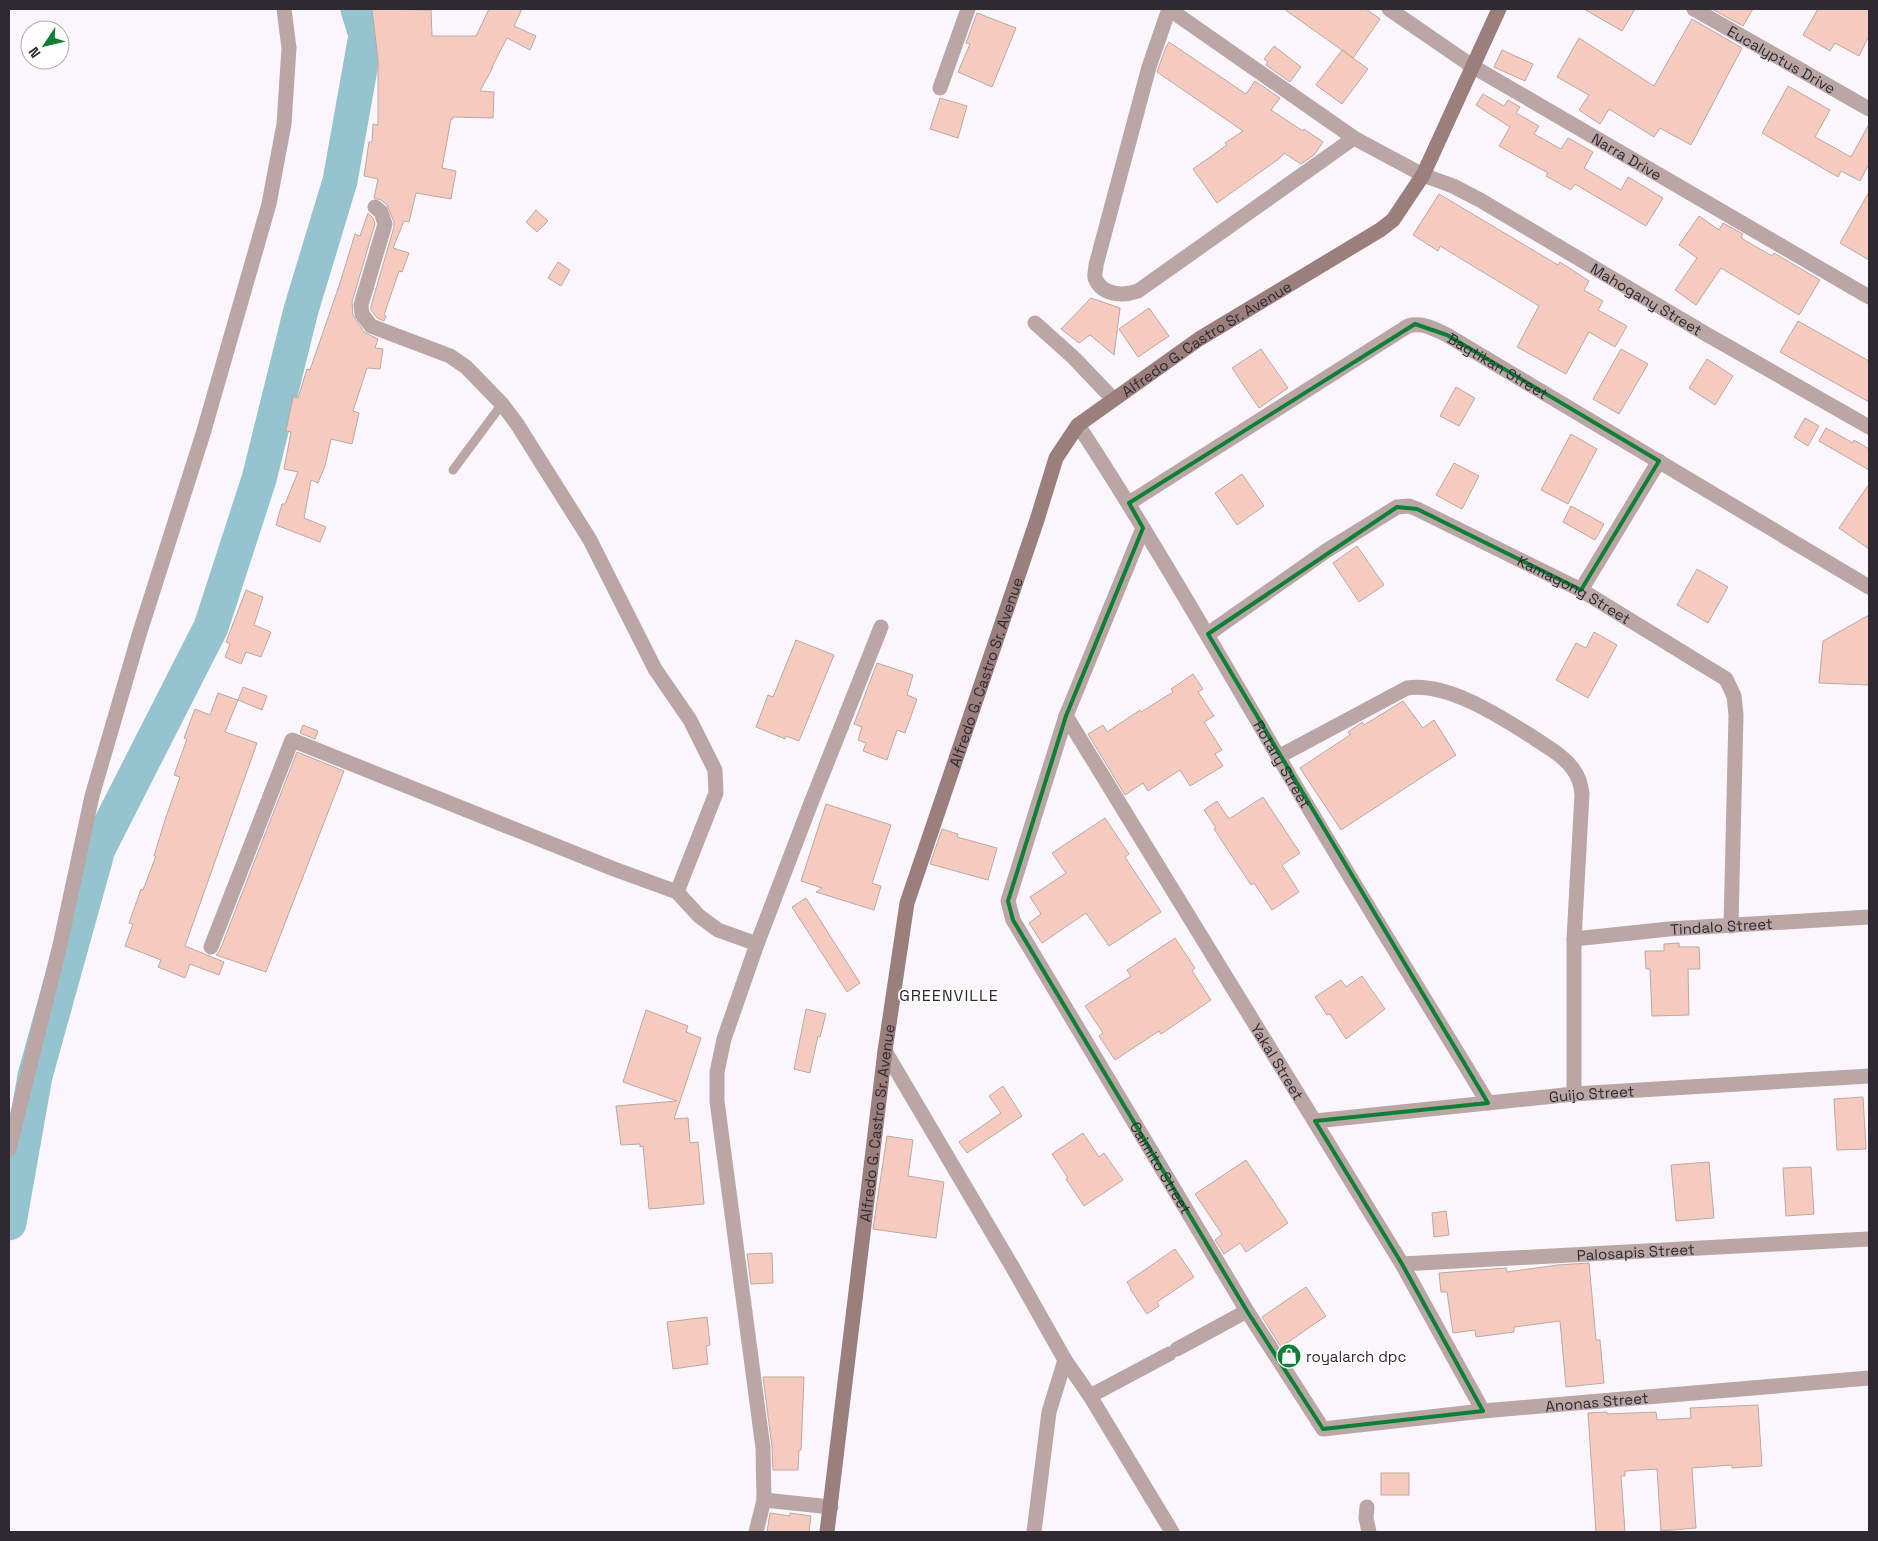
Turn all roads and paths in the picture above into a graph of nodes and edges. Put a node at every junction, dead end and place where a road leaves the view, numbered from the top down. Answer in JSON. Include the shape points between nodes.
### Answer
{"nodes":[{"id":1,"x":284,"y":9,"type":"edge"},
{"id":2,"x":968,"y":9,"type":"edge"},
{"id":3,"x":1169,"y":9,"type":"edge"},
{"id":4,"x":1389,"y":9,"type":"edge"},
{"id":5,"x":1499,"y":9,"type":"edge"},
{"id":6,"x":1694,"y":9,"type":"edge"},
{"id":7,"x":1472,"y":66,"type":"junction"},
{"id":8,"x":940,"y":88,"type":"dead end"},
{"id":9,"x":1869,"y":109,"type":"edge"},
{"id":10,"x":1354,"y":138,"type":"junction"},
{"id":11,"x":1423,"y":175,"type":"junction"},
{"id":12,"x":375,"y":208,"type":"dead end"},
{"id":13,"x":1869,"y":297,"type":"edge"},
{"id":14,"x":1035,"y":323,"type":"dead end"},
{"id":15,"x":1113,"y":399,"type":"junction"},
{"id":16,"x":502,"y":404,"type":"junction"},
{"id":17,"x":1078,"y":426,"type":"junction"},
{"id":18,"x":1869,"y":427,"type":"edge"},
{"id":19,"x":1659,"y":461,"type":"junction"},
{"id":20,"x":453,"y":470,"type":"dead end"},
{"id":21,"x":1129,"y":503,"type":"junction"},
{"id":22,"x":1143,"y":528,"type":"junction"},
{"id":23,"x":1869,"y":587,"type":"edge"},
{"id":24,"x":1581,"y":590,"type":"junction"},
{"id":25,"x":882,"y":627,"type":"dead end"},
{"id":26,"x":1208,"y":634,"type":"junction"},
{"id":27,"x":1066,"y":716,"type":"junction"},
{"id":28,"x":1278,"y":757,"type":"junction"},
{"id":29,"x":677,"y":892,"type":"junction"},
{"id":30,"x":1869,"y":917,"type":"edge"},
{"id":31,"x":1732,"y":926,"type":"junction"},
{"id":32,"x":1574,"y":939,"type":"junction"},
{"id":33,"x":757,"y":944,"type":"junction"},
{"id":34,"x":210,"y":947,"type":"dead end"},
{"id":35,"x":885,"y":1051,"type":"junction"},
{"id":36,"x":1869,"y":1076,"type":"edge"},
{"id":37,"x":1574,"y":1094,"type":"junction"},
{"id":38,"x":1488,"y":1103,"type":"junction"},
{"id":39,"x":1314,"y":1121,"type":"junction"},
{"id":40,"x":9,"y":1149,"type":"edge"},
{"id":41,"x":1869,"y":1239,"type":"edge"},
{"id":42,"x":1402,"y":1264,"type":"junction"},
{"id":43,"x":1247,"y":1311,"type":"junction"},
{"id":44,"x":1065,"y":1360,"type":"junction"},
{"id":45,"x":1869,"y":1378,"type":"edge"},
{"id":46,"x":1090,"y":1396,"type":"junction"},
{"id":47,"x":1483,"y":1411,"type":"junction"},
{"id":48,"x":1323,"y":1429,"type":"joint"},
{"id":49,"x":764,"y":1500,"type":"junction"},
{"id":50,"x":831,"y":1507,"type":"junction"},
{"id":51,"x":1368,"y":1507,"type":"dead end"},
{"id":52,"x":756,"y":1532,"type":"edge"},
{"id":53,"x":827,"y":1532,"type":"edge"},
{"id":54,"x":1034,"y":1532,"type":"edge"},
{"id":55,"x":1172,"y":1532,"type":"edge"},
{"id":56,"x":1369,"y":1532,"type":"edge"}],
"edges":[{"from":1,"to":40,"type":"street","via":[[289,48],[284,124],[269,204],[203,434],[92,796],[60,945]]},
{"from":2,"to":8,"type":"street"},
{"from":3,"to":10,"type":"street","name":"Mahogany Street"},
{"from":3,"to":10,"type":"street","via":[[1149,67],[1096,265],[1095,277],[1102,287],[1115,295],[1138,291]]},
{"from":4,"to":7,"type":"street","name":"Narra Drive"},
{"from":5,"to":7,"type":"street","name":"Alfredo G. Castro Sr. Avenue"},
{"from":6,"to":9,"type":"street","name":"Eucalyptus Drive"},
{"from":7,"to":11,"type":"street","name":"Alfredo G. Castro Sr. Avenue"},
{"from":7,"to":13,"type":"street","name":"Narra Drive"},
{"from":10,"to":11,"type":"street","name":"Mahogany Street"},
{"from":11,"to":15,"type":"street","name":"Alfredo G. Castro Sr. Avenue","via":[[1393,220],[1380,230],[1199,339]]},
{"from":11,"to":18,"type":"street","name":"Mahogany Street","via":[[1480,200]]},
{"from":12,"to":16,"type":"street","via":[[381,212],[385,224],[361,305],[366,321],[371,326],[450,356],[466,367]]},
{"from":14,"to":15,"type":"street"},
{"from":15,"to":17,"type":"street","name":"Alfredo G. Castro Sr. Avenue"},
{"from":16,"to":20,"type":"lane"},
{"from":16,"to":29,"type":"street","via":[[590,540],[655,669],[690,720],[715,770],[716,793]]},
{"from":17,"to":21,"type":"street","name":"Rotary Street"},
{"from":17,"to":35,"type":"street","name":"Alfredo G. Castro Sr. Avenue","via":[[1056,458],[907,903]]},
{"from":19,"to":21,"type":"street","name":"Bagtikan Street","via":[[1447,335],[1415,324]]},
{"from":19,"to":23,"type":"street","name":"Bagtikan Street"},
{"from":19,"to":24,"type":"street"},
{"from":21,"to":22,"type":"street","name":"Rotary Street"},
{"from":22,"to":26,"type":"street","name":"Rotary Street"},
{"from":22,"to":27,"type":"street"},
{"from":24,"to":26,"type":"street","name":"Kamagong Street","via":[[1417,509],[1396,507],[1326,551]]},
{"from":24,"to":31,"type":"street","name":"Kamagong Street","via":[[1726,680],[1734,696]]},
{"from":25,"to":33,"type":"street"},
{"from":26,"to":28,"type":"street","name":"Rotary Street"},
{"from":27,"to":39,"type":"street","name":"Yakal Street"},
{"from":27,"to":43,"type":"street","name":"Caimito Street","via":[[1008,900],[1013,920]]},
{"from":28,"to":32,"type":"street","via":[[1407,688],[1433,689],[1467,700],[1500,716],[1560,755],[1580,778],[1582,794]]},
{"from":28,"to":38,"type":"street","name":"Rotary Street"},
{"from":29,"to":33,"type":"street","via":[[698,916],[718,930]]},
{"from":29,"to":34,"type":"street","via":[[292,740]]},
{"from":30,"to":31,"type":"street","name":"Tindalo Street"},
{"from":31,"to":32,"type":"street","name":"Tindalo Street"},
{"from":32,"to":37,"type":"street"},
{"from":33,"to":49,"type":"street","via":[[724,1039],[717,1072],[717,1100],[763,1448]]},
{"from":35,"to":44,"type":"street"},
{"from":35,"to":50,"type":"street","name":"Alfredo G. Castro Sr. Avenue"},
{"from":36,"to":37,"type":"street","name":"Guijo Street"},
{"from":37,"to":38,"type":"street","name":"Guijo Street"},
{"from":38,"to":39,"type":"street","name":"Guijo Street"},
{"from":39,"to":42,"type":"street","name":"Yakal Street"},
{"from":41,"to":42,"type":"street","name":"Palosapis Street"},
{"from":42,"to":47,"type":"street","name":"Yakal Street"},
{"from":43,"to":46,"type":"street"},
{"from":43,"to":48,"type":"street","name":"Caimito Street"},
{"from":44,"to":46,"type":"street"},
{"from":44,"to":54,"type":"street","via":[[1049,1412]]},
{"from":45,"to":47,"type":"street","name":"Anonas Street"},
{"from":46,"to":55,"type":"street"},
{"from":47,"to":48,"type":"street","name":"Anonas Street"},
{"from":49,"to":50,"type":"street"},
{"from":49,"to":52,"type":"street"},
{"from":50,"to":53,"type":"street","name":"Alfredo G. Castro Sr. Avenue"},
{"from":51,"to":56,"type":"street"}]}
